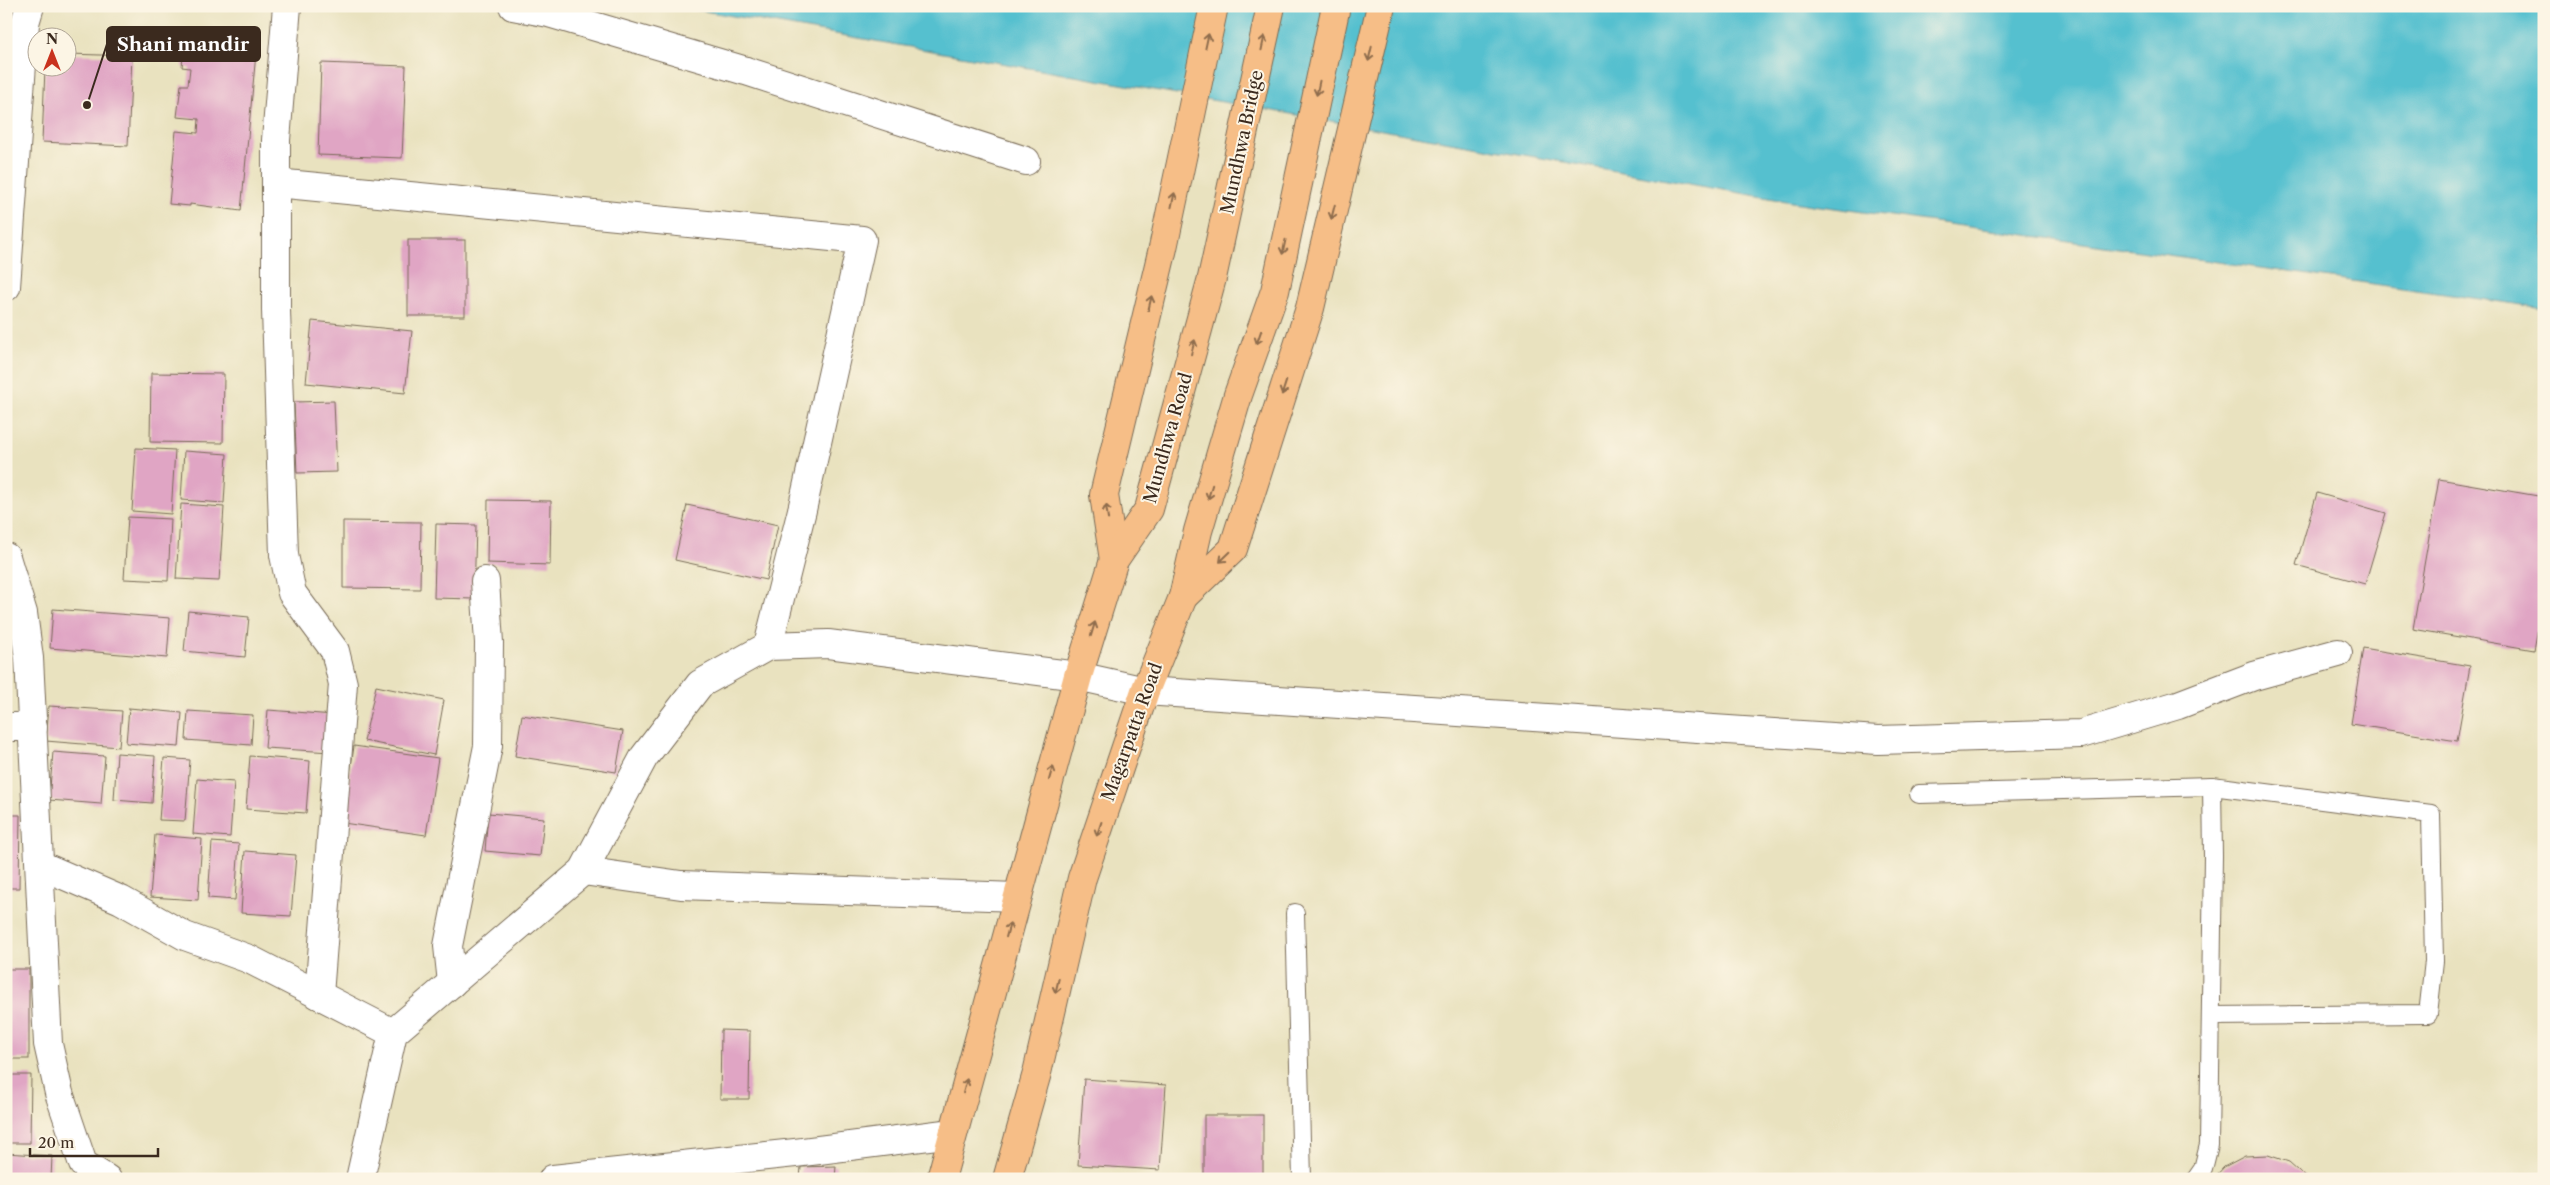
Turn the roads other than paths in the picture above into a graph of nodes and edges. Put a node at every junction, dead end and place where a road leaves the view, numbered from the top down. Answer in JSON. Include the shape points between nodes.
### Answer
{"nodes":[{"id":1,"x":30,"y":6,"type":"edge"},
{"id":2,"x":287,"y":6,"type":"edge"},
{"id":3,"x":514,"y":6,"type":"edge"},
{"id":4,"x":1214,"y":6,"type":"edge"},
{"id":5,"x":1271,"y":6,"type":"edge"},
{"id":6,"x":1336,"y":6,"type":"edge"},
{"id":7,"x":1381,"y":6,"type":"edge"},
{"id":8,"x":1026,"y":161,"type":"dead end"},
{"id":9,"x":276,"y":182,"type":"junction"},
{"id":10,"x":1212,"y":278,"type":"joint"},
{"id":11,"x":6,"y":287,"type":"edge"},
{"id":12,"x":6,"y":557,"type":"edge"},
{"id":13,"x":1114,"y":560,"type":"junction"},
{"id":14,"x":485,"y":582,"type":"dead end"},
{"id":15,"x":1183,"y":597,"type":"junction"},
{"id":16,"x":768,"y":646,"type":"junction"},
{"id":17,"x":2338,"y":653,"type":"dead end"},
{"id":18,"x":1078,"y":676,"type":"junction"},
{"id":19,"x":1145,"y":692,"type":"junction"},
{"id":20,"x":20,"y":727,"type":"edge"},
{"id":21,"x":2212,"y":786,"type":"junction"},
{"id":22,"x":1920,"y":794,"type":"dead end"},
{"id":23,"x":40,"y":865,"type":"junction"},
{"id":24,"x":583,"y":871,"type":"junction"},
{"id":25,"x":1017,"y":896,"type":"junction"},
{"id":26,"x":1295,"y":913,"type":"dead end"},
{"id":27,"x":452,"y":982,"type":"junction"},
{"id":28,"x":319,"y":994,"type":"junction"},
{"id":29,"x":2211,"y":1016,"type":"junction"},
{"id":30,"x":393,"y":1033,"type":"junction"},
{"id":31,"x":952,"y":1133,"type":"junction"},
{"id":32,"x":107,"y":1179,"type":"edge"},
{"id":33,"x":360,"y":1179,"type":"edge"},
{"id":34,"x":553,"y":1179,"type":"edge"},
{"id":35,"x":941,"y":1179,"type":"edge"},
{"id":36,"x":1007,"y":1179,"type":"edge"},
{"id":37,"x":1302,"y":1179,"type":"edge"},
{"id":38,"x":2196,"y":1179,"type":"edge"}],
"edges":[{"from":1,"to":11,"type":"street","via":[[26,22]]},
{"from":2,"to":9,"type":"street","via":[[276,140]]},
{"from":3,"to":8,"type":"street","via":[[549,13],[746,71]]},
{"from":13,"to":4,"type":"highway","one_way":true,"via":[[1104,495],[1163,248]]},
{"from":10,"to":5,"type":"highway","name":"Mundhwa Bridge","one_way":true},
{"from":6,"to":15,"type":"highway","name":"Magarpatta Road","one_way":true,"via":[[1275,291],[1225,440],[1198,531]]},
{"from":7,"to":15,"type":"highway","one_way":true,"via":[[1310,308],[1233,549]]},
{"from":9,"to":16,"type":"street","via":[[862,240]]},
{"from":9,"to":28,"type":"street","via":[[276,310],[284,555],[292,593],[335,650],[344,684]]},
{"from":13,"to":10,"type":"highway","name":"Mundhwa Road","one_way":true,"via":[[1149,509]]},
{"from":12,"to":20,"type":"street","via":[[24,613]]},
{"from":18,"to":13,"type":"highway","name":"Mundhwa Road","one_way":true},
{"from":14,"to":27,"type":"street","via":[[489,643],[488,746],[448,946]]},
{"from":15,"to":19,"type":"highway","name":"Magarpatta Road"},
{"from":16,"to":18,"type":"street","via":[[828,644]]},
{"from":16,"to":24,"type":"street","via":[[700,684],[644,757]]},
{"from":17,"to":19,"type":"street","via":[[2254,676],[2178,705],[2081,734],[1878,740]]},
{"from":18,"to":19,"type":"street"},
{"from":25,"to":18,"type":"highway","one_way":true},
{"from":19,"to":36,"type":"highway","name":"Magarpatta Road","one_way":true,"via":[[1082,878],[1037,1073]]},
{"from":20,"to":23,"type":"street"},
{"from":21,"to":22,"type":"lane"},
{"from":21,"to":29,"type":"lane"},
{"from":21,"to":29,"type":"lane","via":[[2431,814],[2434,961],[2428,1014]]},
{"from":23,"to":28,"type":"street","via":[[121,900],[185,936],[249,959]]},
{"from":23,"to":32,"type":"street","via":[[48,1044],[59,1093],[83,1164]]},
{"from":24,"to":25,"type":"street","via":[[681,885]]},
{"from":24,"to":27,"type":"street"},
{"from":31,"to":25,"type":"highway","one_way":true},
{"from":26,"to":37,"type":"lane"},
{"from":27,"to":30,"type":"street"},
{"from":28,"to":30,"type":"street"},
{"from":29,"to":38,"type":"lane","via":[[2209,1145]]},
{"from":30,"to":33,"type":"street"},
{"from":31,"to":34,"type":"street"},
{"from":31,"to":35,"type":"highway"}]}
